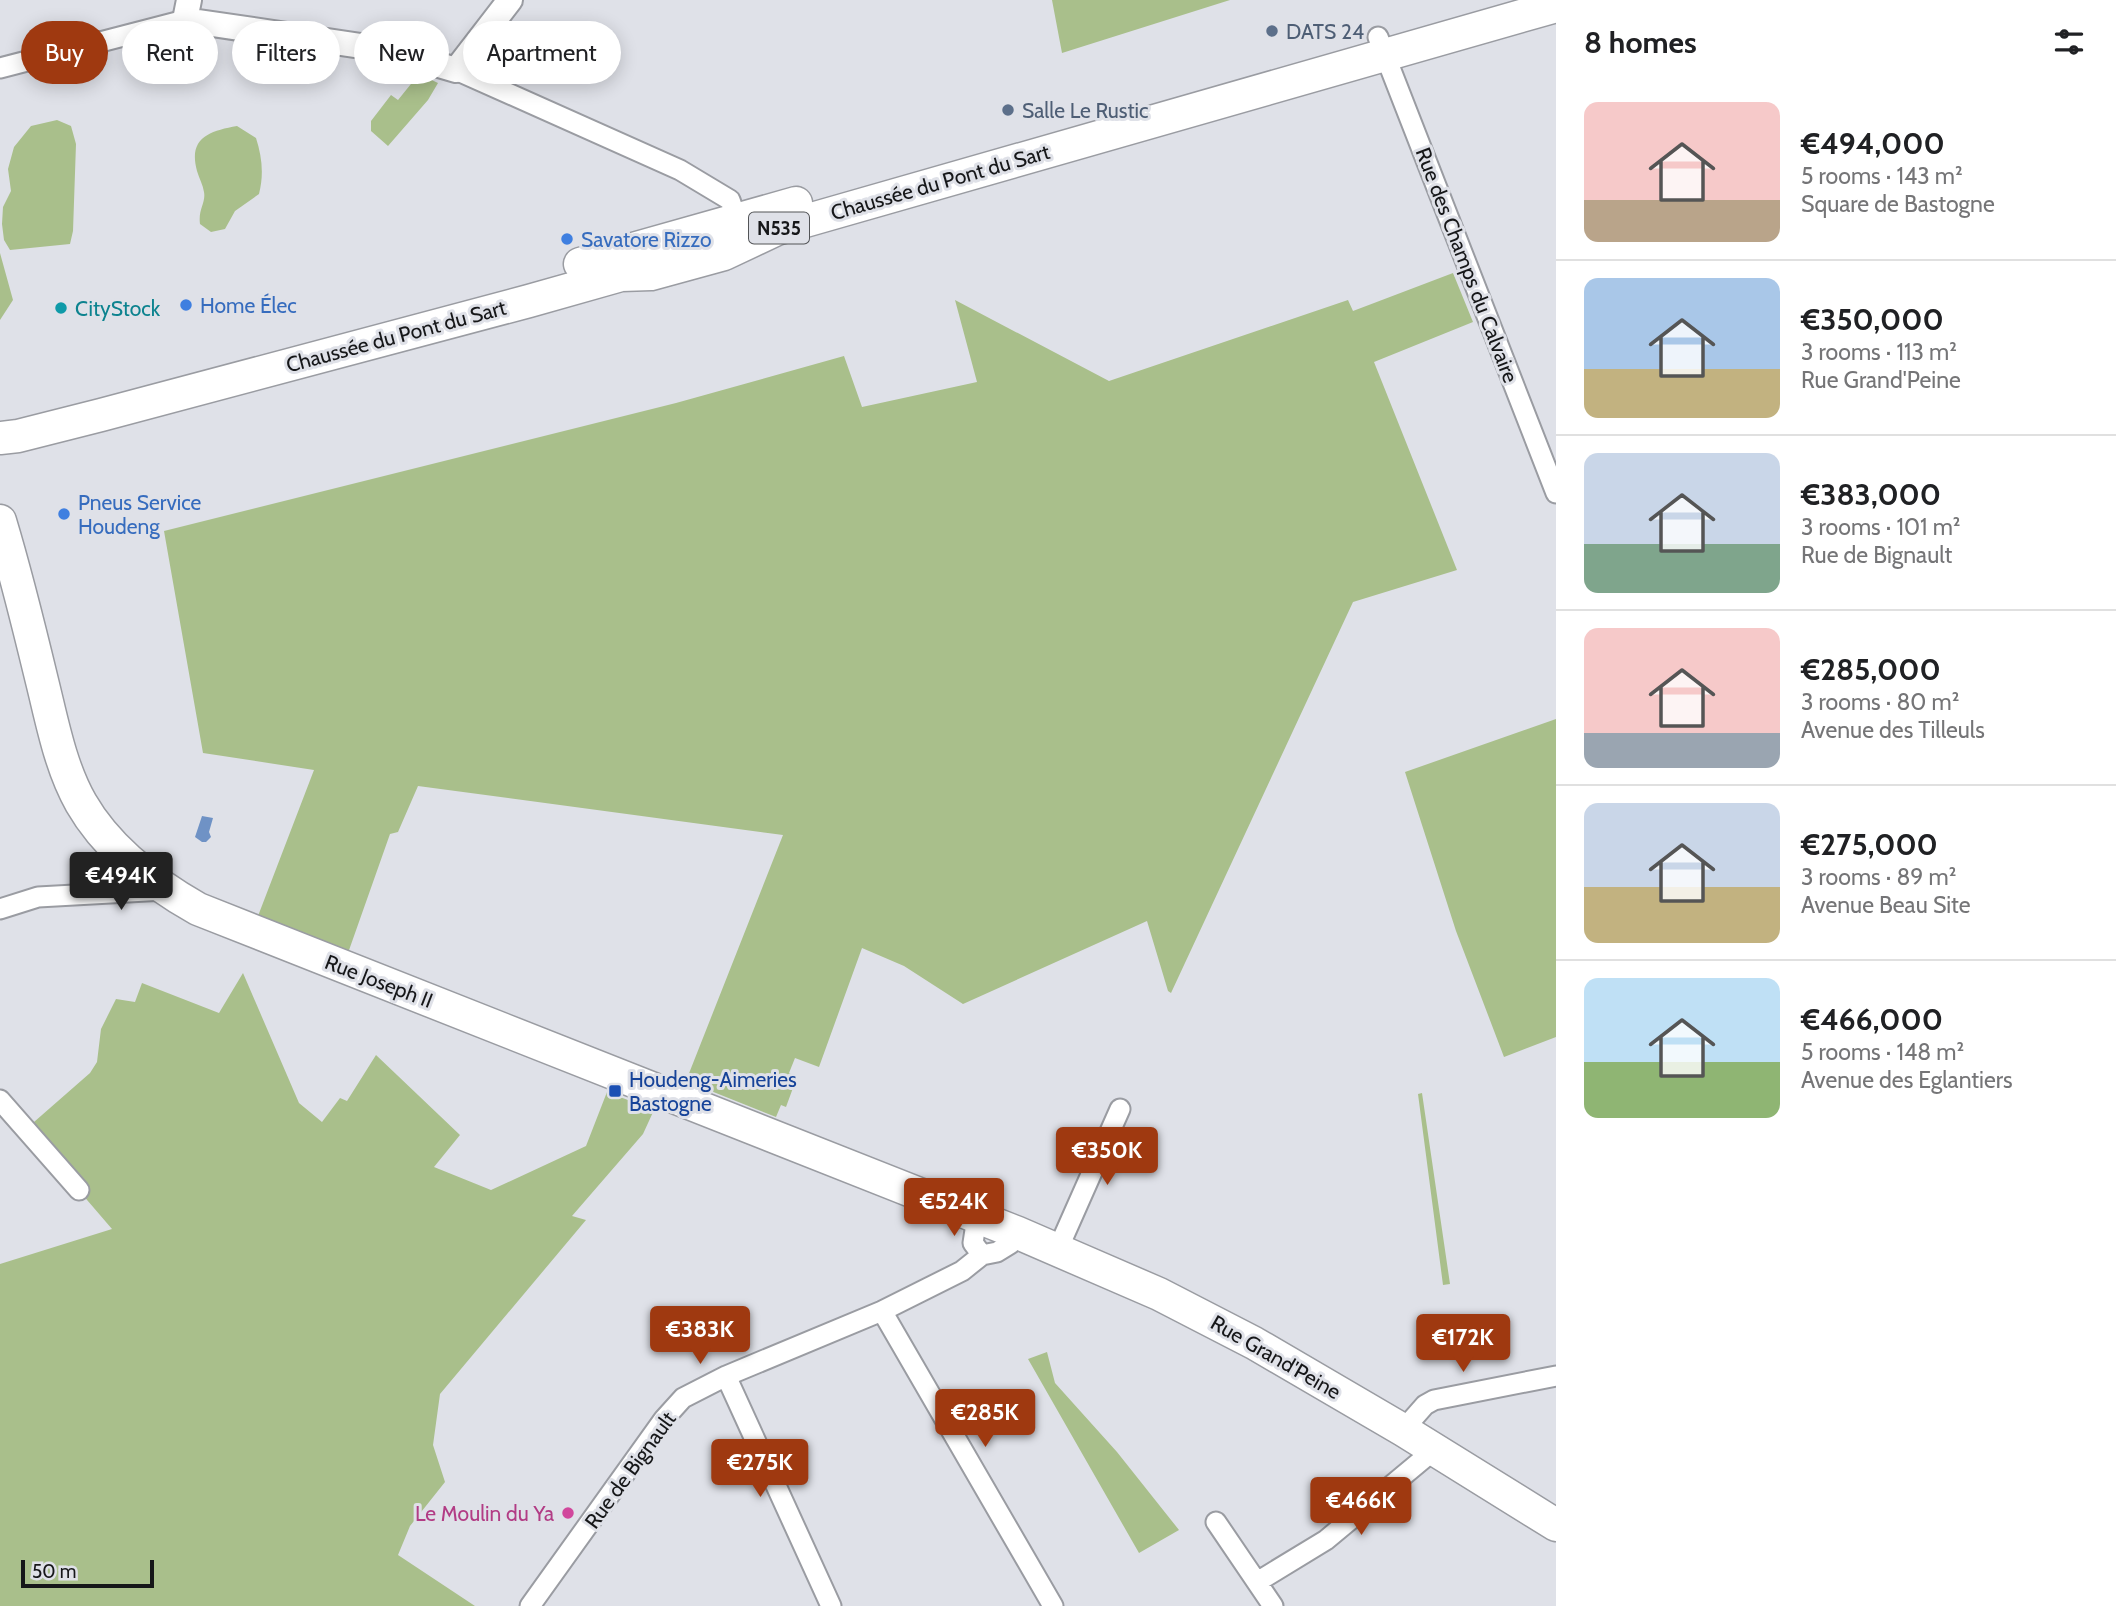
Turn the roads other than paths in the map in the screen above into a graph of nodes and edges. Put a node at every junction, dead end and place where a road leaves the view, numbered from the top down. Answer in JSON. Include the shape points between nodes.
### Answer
{"nodes":[{"id":1,"x":510,"y":0,"type":"edge"},
{"id":2,"x":1507,"y":0,"type":"edge"},
{"id":3,"x":1556,"y":6,"type":"edge"},
{"id":4,"x":187,"y":10,"type":"edge"},
{"id":5,"x":1381,"y":46,"type":"junction"},
{"id":6,"x":0,"y":68,"type":"edge"},
{"id":7,"x":456,"y":70,"type":"junction"},
{"id":8,"x":741,"y":232,"type":"junction"},
{"id":9,"x":0,"y":428,"type":"edge"},
{"id":10,"x":0,"y":438,"type":"edge"},
{"id":11,"x":1556,"y":493,"type":"edge"},
{"id":12,"x":0,"y":521,"type":"edge"},
{"id":13,"x":164,"y":890,"type":"junction"},
{"id":14,"x":0,"y":909,"type":"edge"},
{"id":15,"x":0,"y":1100,"type":"edge"},
{"id":16,"x":1120,"y":1109,"type":"dead end"},
{"id":17,"x":79,"y":1190,"type":"dead end"},
{"id":18,"x":982,"y":1219,"type":"junction"},
{"id":19,"x":1018,"y":1233,"type":"junction"},
{"id":20,"x":1058,"y":1249,"type":"junction"},
{"id":21,"x":982,"y":1255,"type":"junction"},
{"id":22,"x":882,"y":1311,"type":"junction"},
{"id":23,"x":726,"y":1376,"type":"junction"},
{"id":24,"x":1556,"y":1376,"type":"edge"},
{"id":25,"x":1403,"y":1430,"type":"junction"},
{"id":26,"x":1434,"y":1450,"type":"junction"},
{"id":27,"x":1216,"y":1522,"type":"dead end"},
{"id":28,"x":1556,"y":1525,"type":"edge"},
{"id":29,"x":1257,"y":1582,"type":"junction"},
{"id":30,"x":530,"y":1606,"type":"edge"},
{"id":31,"x":831,"y":1606,"type":"edge"},
{"id":32,"x":1053,"y":1606,"type":"edge"},
{"id":33,"x":1273,"y":1606,"type":"edge"}],
"edges":[{"from":1,"to":7,"type":"street"},
{"from":2,"to":5,"type":"main road","name":"Chaussée du Pont du Sart","number":"N535"},
{"from":3,"to":5,"type":"main road","name":"Chaussée du Pont du Sart","number":"N535"},
{"from":4,"to":6,"type":"street"},
{"from":4,"to":7,"type":"street","via":[[388,50]]},
{"from":5,"to":8,"type":"main road","name":"Chaussée du Pont du Sart","number":"N535"},
{"from":5,"to":11,"type":"street","name":"Rue des Champs du Calvaire"},
{"from":7,"to":8,"type":"street","via":[[680,170],[730,200]]},
{"from":8,"to":9,"type":"main road","name":"Chaussée du Pont du Sart","number":"N535"},
{"from":8,"to":10,"type":"main road","name":"Chaussée du Pont du Sart","number":"N535","via":[[724,254],[651,274],[621,275]]},
{"from":12,"to":13,"type":"main road","name":"Rue Joseph II","via":[[56,738],[80,802],[107,839]]},
{"from":13,"to":14,"type":"street","via":[[38,897]]},
{"from":13,"to":18,"type":"main road","name":"Rue Joseph II","via":[[198,909]]},
{"from":15,"to":17,"type":"street"},
{"from":16,"to":20,"type":"street"},
{"from":18,"to":19,"type":"main road","name":"Rue Grand'Peine"},
{"from":18,"to":21,"type":"street","via":[[973,1243]]},
{"from":19,"to":20,"type":"main road","name":"Rue Grand'Peine"},
{"from":19,"to":21,"type":"street","name":"Rue de Bignault","via":[[997,1252]]},
{"from":20,"to":25,"type":"main road","name":"Rue Grand'Peine","via":[[1242,1336]]},
{"from":21,"to":22,"type":"street","name":"Rue de Bignault","via":[[962,1271]]},
{"from":22,"to":23,"type":"street","name":"Rue de Bignault"},
{"from":22,"to":32,"type":"street"},
{"from":23,"to":30,"type":"street","name":"Rue de Bignault","via":[[683,1398],[671,1412]]},
{"from":23,"to":31,"type":"street"},
{"from":24,"to":25,"type":"street","via":[[1434,1400]]},
{"from":25,"to":26,"type":"main road","name":"Rue Grand'Peine"},
{"from":26,"to":28,"type":"main road","name":"Rue Grand'Peine"},
{"from":26,"to":29,"type":"street","via":[[1326,1540]]},
{"from":27,"to":29,"type":"street"},
{"from":29,"to":33,"type":"street"}]}
